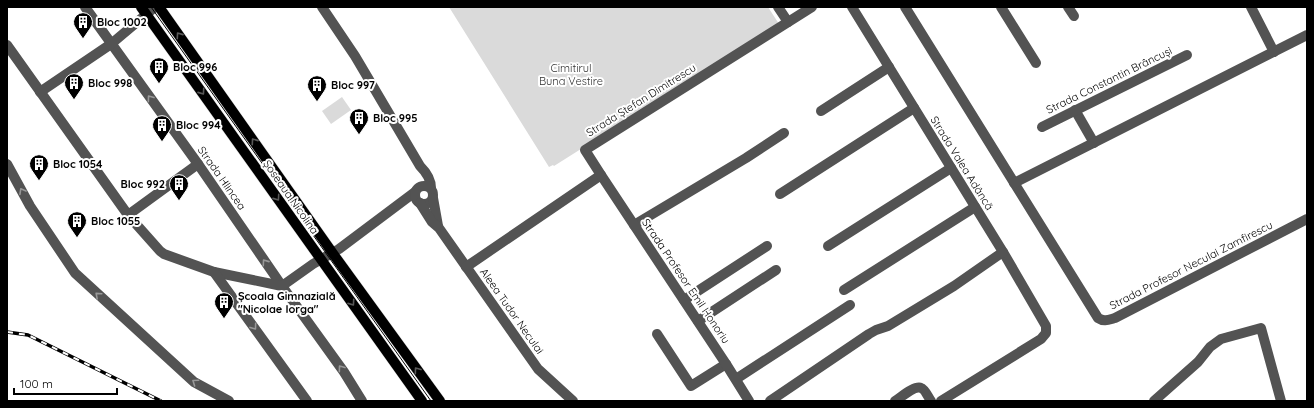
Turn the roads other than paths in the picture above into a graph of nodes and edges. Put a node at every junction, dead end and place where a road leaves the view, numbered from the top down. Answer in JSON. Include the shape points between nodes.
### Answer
{"nodes":[{"id":1,"x":85,"y":7,"type":"edge"},
{"id":2,"x":155,"y":7,"type":"edge"},
{"id":3,"x":159,"y":7,"type":"edge"},
{"id":4,"x":322,"y":7,"type":"edge"},
{"id":5,"x":778,"y":7,"type":"edge"},
{"id":6,"x":812,"y":7,"type":"edge"},
{"id":7,"x":852,"y":7,"type":"edge"},
{"id":8,"x":904,"y":7,"type":"edge"},
{"id":9,"x":1002,"y":7,"type":"edge"},
{"id":10,"x":1251,"y":7,"type":"edge"},
{"id":11,"x":144,"y":11,"type":"edge"},
{"id":12,"x":788,"y":22,"type":"junction"},
{"id":13,"x":1307,"y":35,"type":"edge"},
{"id":14,"x":110,"y":44,"type":"junction"},
{"id":15,"x":7,"y":45,"type":"edge"},
{"id":16,"x":1274,"y":52,"type":"junction"},
{"id":17,"x":1187,"y":55,"type":"dead end"},
{"id":18,"x":1036,"y":63,"type":"dead end"},
{"id":19,"x":889,"y":67,"type":"junction"},
{"id":20,"x":40,"y":92,"type":"junction"},
{"id":21,"x":914,"y":108,"type":"junction"},
{"id":22,"x":1075,"y":110,"type":"junction"},
{"id":23,"x":821,"y":111,"type":"dead end"},
{"id":24,"x":1042,"y":127,"type":"dead end"},
{"id":25,"x":784,"y":133,"type":"dead end"},
{"id":26,"x":1094,"y":143,"type":"junction"},
{"id":27,"x":7,"y":164,"type":"edge"},
{"id":28,"x":198,"y":164,"type":"junction"},
{"id":29,"x":420,"y":166,"type":"junction"},
{"id":30,"x":951,"y":168,"type":"junction"},
{"id":31,"x":601,"y":175,"type":"junction"},
{"id":32,"x":1014,"y":183,"type":"junction"},
{"id":33,"x":432,"y":193,"type":"junction"},
{"id":34,"x":780,"y":194,"type":"dead end"},
{"id":35,"x":418,"y":196,"type":"junction"},
{"id":36,"x":975,"y":207,"type":"junction"},
{"id":37,"x":128,"y":215,"type":"junction"},
{"id":38,"x":1307,"y":219,"type":"edge"},
{"id":39,"x":634,"y":225,"type":"junction"},
{"id":40,"x":439,"y":228,"type":"junction"},
{"id":41,"x":767,"y":246,"type":"dead end"},
{"id":42,"x":828,"y":246,"type":"dead end"},
{"id":43,"x":1003,"y":252,"type":"junction"},
{"id":44,"x":333,"y":253,"type":"junction"},
{"id":45,"x":321,"y":260,"type":"junction"},
{"id":46,"x":466,"y":267,"type":"junction"},
{"id":47,"x":776,"y":270,"type":"dead end"},
{"id":48,"x":214,"y":272,"type":"junction"},
{"id":49,"x":282,"y":286,"type":"junction"},
{"id":50,"x":844,"y":290,"type":"dead end"},
{"id":51,"x":684,"y":300,"type":"junction"},
{"id":52,"x":850,"y":305,"type":"dead end"},
{"id":53,"x":698,"y":321,"type":"junction"},
{"id":54,"x":657,"y":334,"type":"dead end"},
{"id":55,"x":726,"y":364,"type":"junction"},
{"id":56,"x":736,"y":379,"type":"junction"},
{"id":57,"x":229,"y":401,"type":"edge"},
{"id":58,"x":307,"y":401,"type":"edge"},
{"id":59,"x":362,"y":401,"type":"edge"},
{"id":60,"x":422,"y":401,"type":"edge"},
{"id":61,"x":440,"y":401,"type":"edge"},
{"id":62,"x":572,"y":401,"type":"edge"},
{"id":63,"x":749,"y":401,"type":"edge"},
{"id":64,"x":770,"y":401,"type":"edge"},
{"id":65,"x":895,"y":401,"type":"edge"},
{"id":66,"x":931,"y":401,"type":"edge"},
{"id":67,"x":941,"y":401,"type":"edge"},
{"id":68,"x":1154,"y":401,"type":"edge"},
{"id":69,"x":1281,"y":401,"type":"edge"}],
"edges":[{"from":1,"to":14,"type":"street","name":"Strada Hlincea"},
{"from":2,"to":11,"type":"street"},
{"from":44,"to":3,"type":"main road","name":"Șoseaua Nicolina","one_way":true},
{"from":4,"to":29,"type":"street","name":"Aleea Tudor Neculai","via":[[355,56]]},
{"from":5,"to":12,"type":"street"},
{"from":6,"to":12,"type":"street","name":"Strada Ștefan Dimitrescu"},
{"from":7,"to":19,"type":"street","name":"Strada Valea Adâncă"},
{"from":8,"to":32,"type":"street","name":"Strada Profesor Neculai Zamfirescu"},
{"from":9,"to":18,"type":"street"},
{"from":10,"to":16,"type":"street"},
{"from":11,"to":14,"type":"street"},
{"from":11,"to":45,"type":"main road","name":"Șoseaua Nicolina","one_way":true},
{"from":12,"to":31,"type":"street","name":"Strada Ștefan Dimitrescu","via":[[585,150]]},
{"from":13,"to":16,"type":"street"},
{"from":14,"to":20,"type":"street"},
{"from":28,"to":14,"type":"street","name":"Strada Hlincea","one_way":true},
{"from":15,"to":20,"type":"street"},
{"from":16,"to":26,"type":"street"},
{"from":17,"to":22,"type":"street","name":"Strada Constantin Brâncuși"},
{"from":19,"to":21,"type":"street","name":"Strada Valea Adâncă"},
{"from":19,"to":23,"type":"street"},
{"from":20,"to":37,"type":"street"},
{"from":21,"to":30,"type":"street","name":"Strada Valea Adâncă"},
{"from":21,"to":34,"type":"street"},
{"from":22,"to":24,"type":"street","name":"Strada Constantin Brâncuși"},
{"from":22,"to":26,"type":"street"},
{"from":25,"to":39,"type":"street"},
{"from":26,"to":32,"type":"street"},
{"from":57,"to":27,"type":"street","one_way":true,"via":[[194,382],[75,273],[30,206]]},
{"from":28,"to":37,"type":"street"},
{"from":49,"to":28,"type":"street","name":"Strada Hlincea","one_way":true},
{"from":29,"to":33,"type":"street","name":"Aleea Tudor Neculai","via":[[430,180]]},
{"from":29,"to":35,"type":"street"},
{"from":30,"to":36,"type":"street","name":"Strada Valea Adâncă"},
{"from":30,"to":42,"type":"street"},
{"from":31,"to":39,"type":"street","name":"Strada Profesor Emil Honoriu"},
{"from":31,"to":46,"type":"street"},
{"from":32,"to":38,"type":"street","name":"Strada Profesor Neculai Zamfirescu","via":[[1101,320],[1115,318]]},
{"from":33,"to":35,"type":"street","via":[[423,186]]},
{"from":33,"to":35,"type":"street","via":[[428,204]]},
{"from":33,"to":40,"type":"street","name":"Aleea Tudor Neculai"},
{"from":35,"to":40,"type":"street","name":"Aleea Tudor Neculai","via":[[432,222]]},
{"from":35,"to":44,"type":"street","via":[[401,202]]},
{"from":36,"to":43,"type":"street","name":"Strada Valea Adâncă"},
{"from":36,"to":50,"type":"street"},
{"from":37,"to":48,"type":"street","via":[[164,254]]},
{"from":39,"to":51,"type":"street","name":"Strada Profesor Emil Honoriu"},
{"from":40,"to":46,"type":"street","name":"Aleea Tudor Neculai"},
{"from":41,"to":51,"type":"street"},
{"from":43,"to":64,"type":"street","via":[[954,286],[888,326],[869,334]]},
{"from":43,"to":67,"type":"street","name":"Strada Valea Adâncă","via":[[1046,326],[1046,333],[1041,339]]},
{"from":44,"to":45,"type":"street"},
{"from":61,"to":44,"type":"main road","name":"Șoseaua Nicolina","one_way":true},
{"from":45,"to":49,"type":"street"},
{"from":45,"to":60,"type":"main road","name":"Șoseaua Nicolina","one_way":true},
{"from":46,"to":62,"type":"street","name":"Aleea Tudor Neculai","via":[[538,368]]},
{"from":47,"to":53,"type":"street"},
{"from":48,"to":49,"type":"street"},
{"from":48,"to":58,"type":"street","one_way":true},
{"from":59,"to":49,"type":"street","name":"Strada Hlincea","one_way":true},
{"from":51,"to":53,"type":"street","name":"Strada Profesor Emil Honoriu"},
{"from":52,"to":56,"type":"street"},
{"from":53,"to":55,"type":"street","name":"Strada Profesor Emil Honoriu"},
{"from":54,"to":55,"type":"street","via":[[691,386]]},
{"from":55,"to":56,"type":"street","name":"Strada Profesor Emil Honoriu"},
{"from":56,"to":63,"type":"street","name":"Strada Profesor Emil Honoriu"},
{"from":65,"to":66,"type":"street","via":[[919,387],[923,388]]},
{"from":68,"to":69,"type":"street","via":[[1198,362],[1210,346],[1221,339],[1261,328]]}]}
